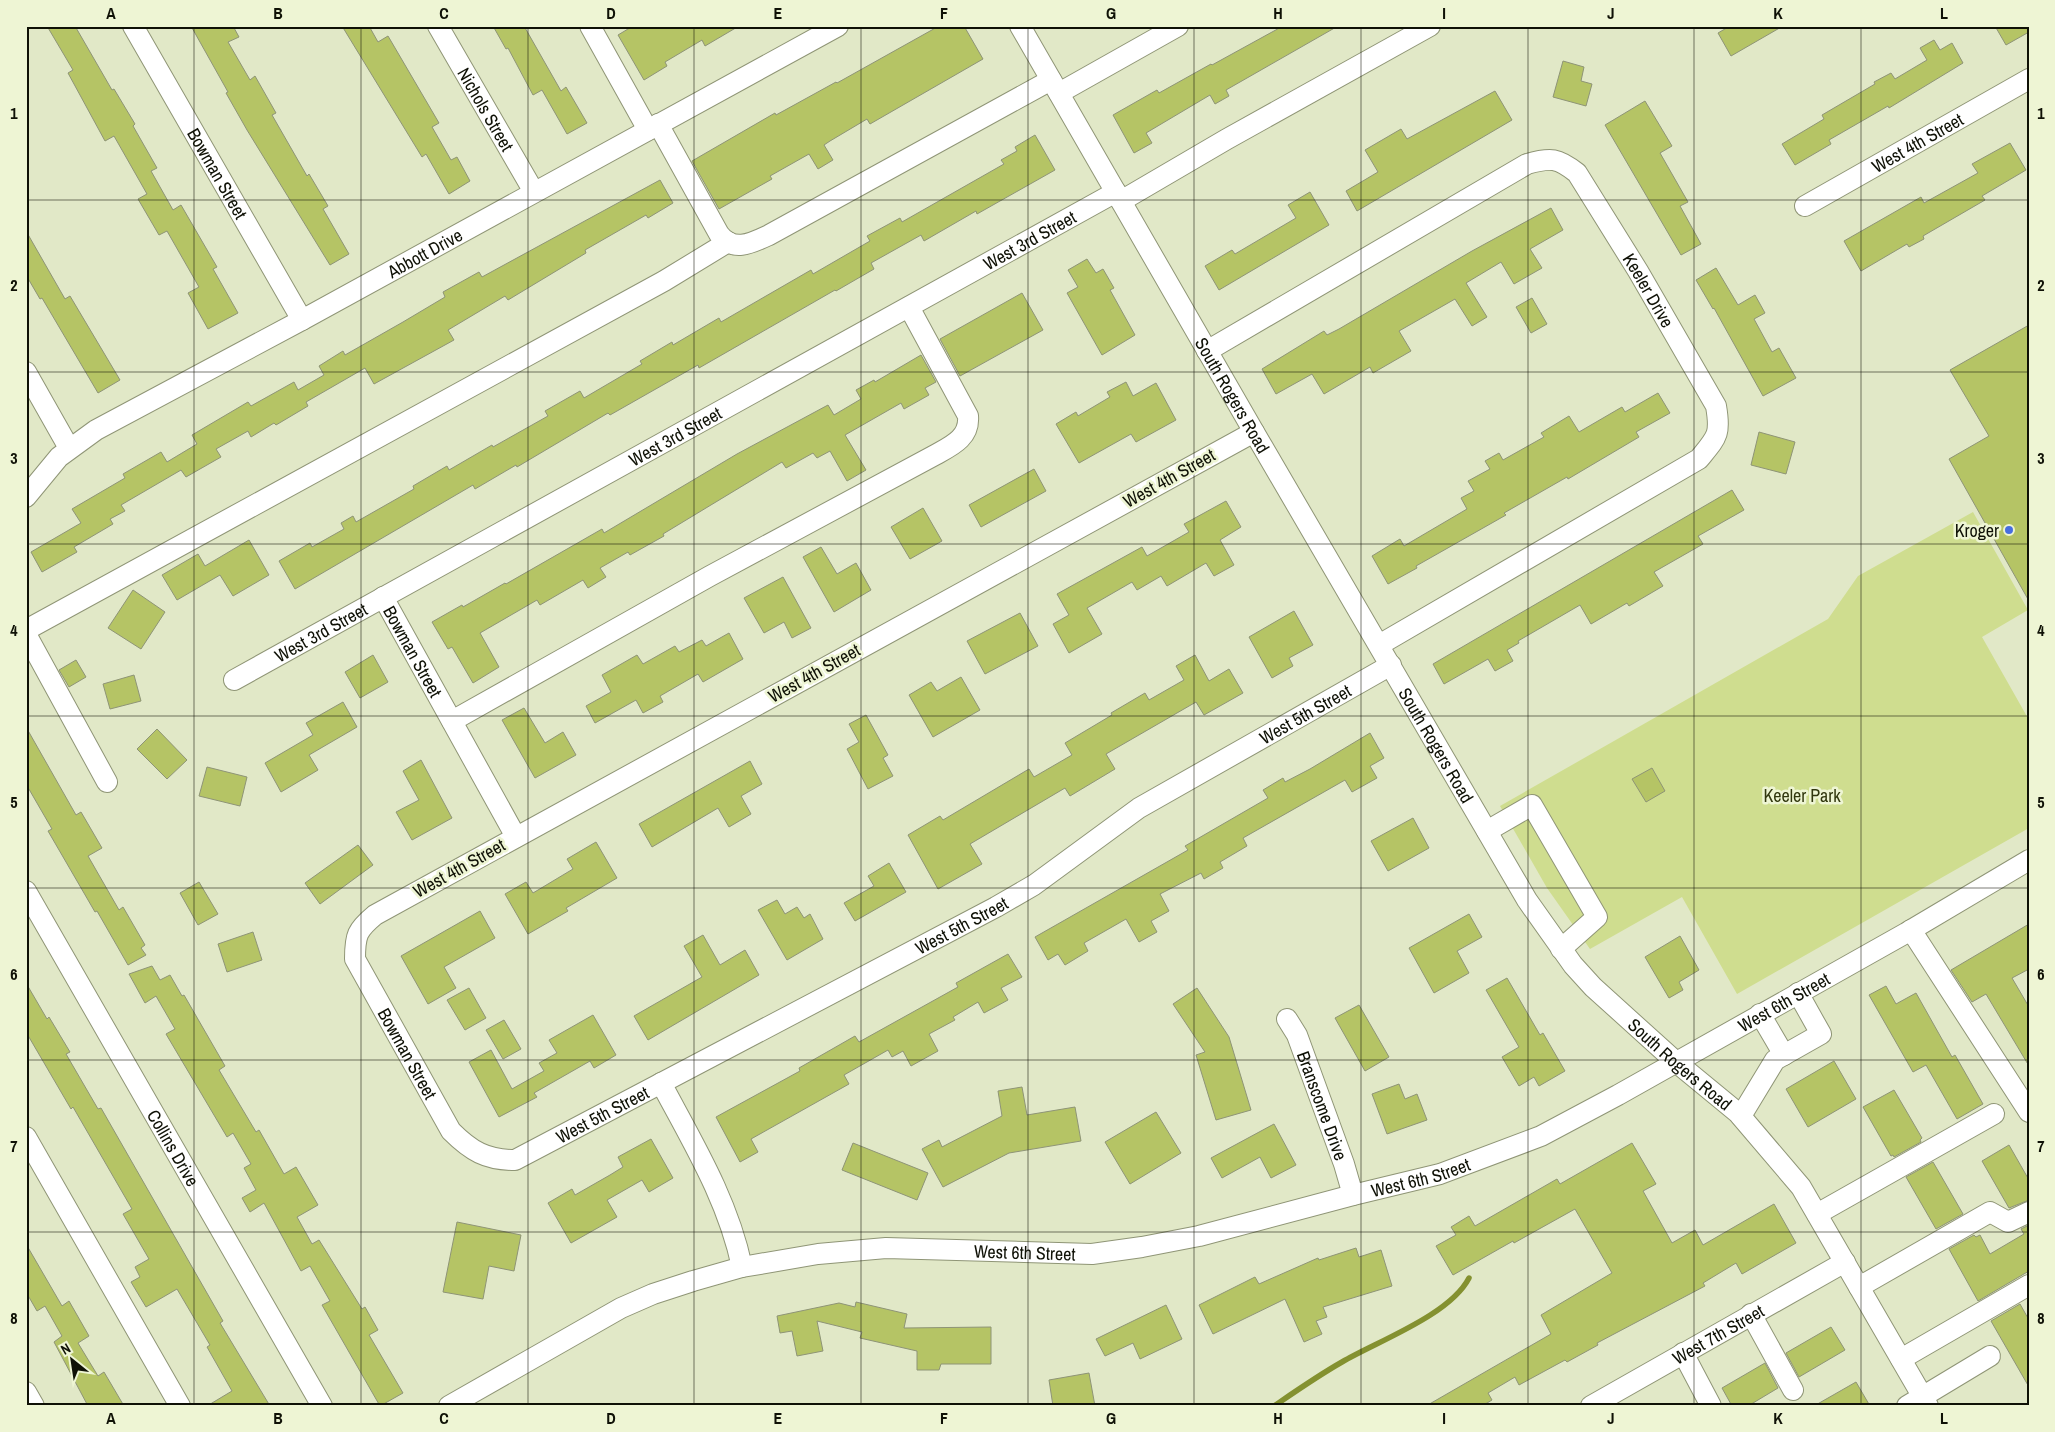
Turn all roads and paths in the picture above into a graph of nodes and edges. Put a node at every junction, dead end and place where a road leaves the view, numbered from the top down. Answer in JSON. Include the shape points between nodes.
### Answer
{"nodes":[{"id":1,"x":133,"y":26,"type":"edge"},
{"id":2,"x":438,"y":26,"type":"edge"},
{"id":3,"x":590,"y":26,"type":"edge"},
{"id":4,"x":838,"y":26,"type":"edge"},
{"id":5,"x":1020,"y":26,"type":"edge"},
{"id":6,"x":1178,"y":26,"type":"edge"},
{"id":7,"x":1430,"y":26,"type":"edge"},
{"id":8,"x":2029,"y":78,"type":"edge"},
{"id":9,"x":1055,"y":87,"type":"junction"},
{"id":10,"x":653,"y":127,"type":"junction"},
{"id":11,"x":534,"y":192,"type":"junction"},
{"id":12,"x":1118,"y":196,"type":"junction"},
{"id":13,"x":1805,"y":206,"type":"dead end"},
{"id":14,"x":728,"y":242,"type":"junction"},
{"id":15,"x":909,"y":307,"type":"junction"},
{"id":16,"x":302,"y":320,"type":"junction"},
{"id":17,"x":1207,"y":350,"type":"junction"},
{"id":18,"x":26,"y":372,"type":"edge"},
{"id":19,"x":1254,"y":432,"type":"junction"},
{"id":20,"x":69,"y":448,"type":"junction"},
{"id":21,"x":26,"y":496,"type":"edge"},
{"id":22,"x":384,"y":597,"type":"junction"},
{"id":23,"x":26,"y":630,"type":"edge"},
{"id":24,"x":26,"y":634,"type":"edge"},
{"id":25,"x":1380,"y":645,"type":"junction"},
{"id":26,"x":1391,"y":665,"type":"junction"},
{"id":27,"x":234,"y":680,"type":"dead end"},
{"id":28,"x":452,"y":721,"type":"junction"},
{"id":29,"x":107,"y":782,"type":"dead end"},
{"id":30,"x":1487,"y":831,"type":"junction"},
{"id":31,"x":516,"y":837,"type":"junction"},
{"id":32,"x":2029,"y":860,"type":"edge"},
{"id":33,"x":26,"y":891,"type":"edge"},
{"id":34,"x":375,"y":915,"type":"joint"},
{"id":35,"x":1911,"y":930,"type":"junction"},
{"id":36,"x":1561,"y":949,"type":"junction"},
{"id":37,"x":1798,"y":994,"type":"junction"},
{"id":38,"x":1760,"y":1014,"type":"junction"},
{"id":39,"x":1286,"y":1019,"type":"dead end"},
{"id":40,"x":1784,"y":1055,"type":"junction"},
{"id":41,"x":1676,"y":1062,"type":"junction"},
{"id":42,"x":661,"y":1083,"type":"junction"},
{"id":43,"x":2028,"y":1108,"type":"edge"},
{"id":44,"x":1994,"y":1114,"type":"dead end"},
{"id":45,"x":1741,"y":1116,"type":"junction"},
{"id":46,"x":26,"y":1137,"type":"edge"},
{"id":47,"x":514,"y":1160,"type":"joint"},
{"id":48,"x":1353,"y":1195,"type":"junction"},
{"id":49,"x":2029,"y":1212,"type":"edge"},
{"id":50,"x":1817,"y":1214,"type":"junction"},
{"id":51,"x":1845,"y":1262,"type":"junction"},
{"id":52,"x":742,"y":1267,"type":"junction"},
{"id":53,"x":2029,"y":1285,"type":"edge"},
{"id":54,"x":1860,"y":1287,"type":"junction"},
{"id":55,"x":1751,"y":1314,"type":"junction"},
{"id":56,"x":1683,"y":1353,"type":"junction"},
{"id":57,"x":1990,"y":1356,"type":"dead end"},
{"id":58,"x":1901,"y":1358,"type":"junction"},
{"id":59,"x":1793,"y":1390,"type":"dead end"},
{"id":60,"x":26,"y":1392,"type":"edge"},
{"id":61,"x":461,"y":1403,"type":"edge"},
{"id":62,"x":1919,"y":1403,"type":"edge"},
{"id":63,"x":34,"y":1406,"type":"edge"},
{"id":64,"x":180,"y":1406,"type":"edge"},
{"id":65,"x":322,"y":1406,"type":"edge"},
{"id":66,"x":1591,"y":1406,"type":"edge"},
{"id":67,"x":1711,"y":1406,"type":"edge"}],
"edges":[{"from":1,"to":16,"type":"street","name":"Bowman Street"},
{"from":2,"to":11,"type":"street","name":"Nichols Street"},
{"from":3,"to":10,"type":"street"},
{"from":4,"to":10,"type":"street","name":"Abbott Drive"},
{"from":5,"to":9,"type":"street","name":"South Rogers Road"},
{"from":6,"to":9,"type":"street"},
{"from":7,"to":12,"type":"street","name":"West 3rd Street"},
{"from":8,"to":13,"type":"street","name":"West 4th Street"},
{"from":9,"to":12,"type":"street","name":"South Rogers Road"},
{"from":9,"to":14,"type":"street","via":[[763,238],[744,246]]},
{"from":10,"to":11,"type":"street","name":"Abbott Drive"},
{"from":10,"to":14,"type":"street"},
{"from":11,"to":16,"type":"street","name":"Abbott Drive"},
{"from":12,"to":15,"type":"street","name":"West 3rd Street"},
{"from":12,"to":17,"type":"street","name":"South Rogers Road"},
{"from":14,"to":23,"type":"street","via":[[664,281]]},
{"from":15,"to":22,"type":"street","name":"West 3rd Street"},
{"from":15,"to":28,"type":"street","via":[[965,409],[968,422],[961,439]]},
{"from":16,"to":20,"type":"street","name":"Abbott Drive","via":[[96,430]]},
{"from":17,"to":19,"type":"street","name":"South Rogers Road"},
{"from":17,"to":25,"type":"street","name":"Keeler Drive","via":[[1527,164],[1546,158],[1563,162],[1577,173],[1643,280],[1716,406],[1720,426],[1714,440],[1698,459]]},
{"from":18,"to":20,"type":"street"},
{"from":19,"to":25,"type":"street","name":"South Rogers Road"},
{"from":19,"to":31,"type":"street","name":"West 4th Street"},
{"from":20,"to":21,"type":"street","name":"Abbott Drive"},
{"from":22,"to":27,"type":"street","name":"West 3rd Street"},
{"from":22,"to":28,"type":"street","name":"Bowman Street"},
{"from":24,"to":29,"type":"street"},
{"from":25,"to":26,"type":"street","name":"South Rogers Road"},
{"from":26,"to":30,"type":"street","name":"South Rogers Road"},
{"from":26,"to":42,"type":"street","name":"West 5th Street","via":[[1139,808],[1034,885],[996,907]]},
{"from":28,"to":31,"type":"street","name":"Bowman Street"},
{"from":30,"to":36,"type":"street","name":"South Rogers Road","via":[[1527,900]]},
{"from":30,"to":36,"type":"street","via":[[1532,805],[1597,917]]},
{"from":31,"to":34,"type":"street","name":"West 4th Street"},
{"from":32,"to":35,"type":"street","name":"West 6th Street"},
{"from":33,"to":65,"type":"street","name":"Collins Drive"},
{"from":34,"to":47,"type":"street","name":"Bowman Street","via":[[360,928],[355,939],[355,959],[451,1132],[465,1146],[480,1154],[497,1160]]},
{"from":35,"to":37,"type":"street","name":"West 6th Street"},
{"from":35,"to":43,"type":"street"},
{"from":36,"to":41,"type":"street","name":"South Rogers Road","via":[[1593,987]]},
{"from":37,"to":38,"type":"street","name":"West 6th Street"},
{"from":37,"to":40,"type":"street","via":[[1821,1034]]},
{"from":38,"to":40,"type":"street"},
{"from":38,"to":41,"type":"street","name":"West 6th Street"},
{"from":39,"to":48,"type":"street","name":"Branscome Drive","via":[[1296,1035]]},
{"from":40,"to":45,"type":"street","via":[[1775,1060]]},
{"from":41,"to":45,"type":"street","name":"South Rogers Road"},
{"from":41,"to":48,"type":"street","name":"West 6th Street","via":[[1542,1136],[1440,1174]]},
{"from":42,"to":47,"type":"street","name":"West 5th Street"},
{"from":42,"to":52,"type":"street","via":[[723,1202]]},
{"from":44,"to":50,"type":"street"},
{"from":45,"to":50,"type":"street","name":"South Rogers Road","via":[[1801,1187]]},
{"from":46,"to":64,"type":"street"},
{"from":48,"to":52,"type":"street","name":"West 6th Street","via":[[1199,1236],[1092,1254],[886,1248],[818,1254]]},
{"from":49,"to":54,"type":"street","via":[[2008,1222],[1990,1212]]},
{"from":50,"to":51,"type":"street","name":"South Rogers Road"},
{"from":51,"to":54,"type":"street","name":"South Rogers Road"},
{"from":51,"to":55,"type":"street","name":"West 7th Street"},
{"from":52,"to":61,"type":"street","via":[[685,1283],[621,1308]]},
{"from":53,"to":58,"type":"street"},
{"from":54,"to":58,"type":"street","name":"South Rogers Road"},
{"from":55,"to":56,"type":"street","name":"West 7th Street"},
{"from":55,"to":59,"type":"street"},
{"from":56,"to":66,"type":"street","name":"West 7th Street"},
{"from":56,"to":67,"type":"street"},
{"from":57,"to":62,"type":"street"},
{"from":58,"to":62,"type":"street","name":"South Rogers Road"},
{"from":60,"to":63,"type":"street"}]}
